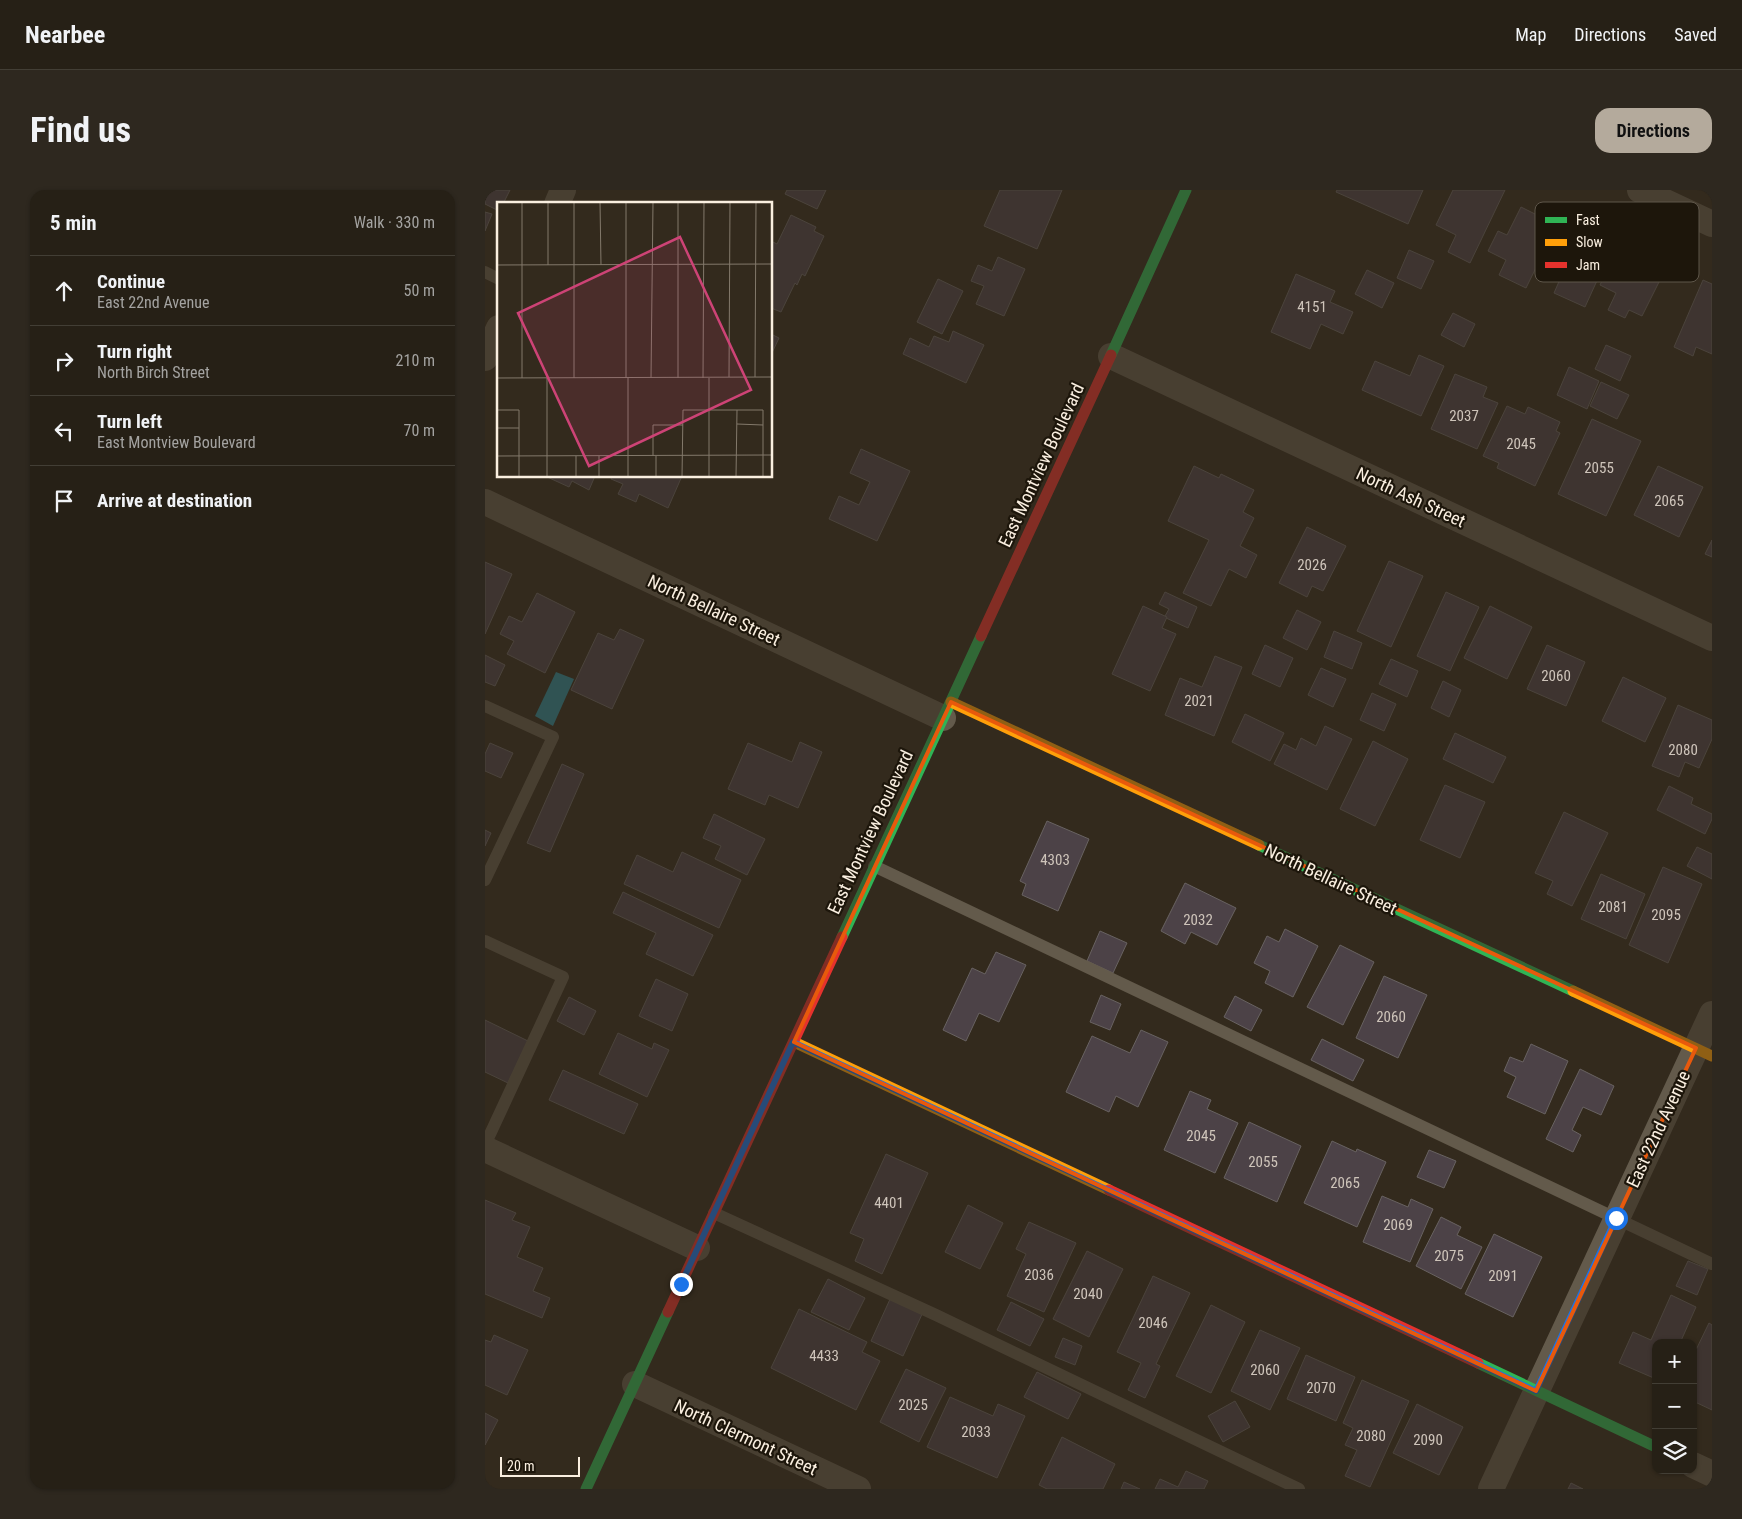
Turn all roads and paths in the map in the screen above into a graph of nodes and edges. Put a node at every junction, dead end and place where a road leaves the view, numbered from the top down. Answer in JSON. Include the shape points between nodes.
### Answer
{"nodes":[{"id":1,"x":563,"y":190,"type":"edge"},
{"id":2,"x":1186,"y":190,"type":"edge"},
{"id":3,"x":1641,"y":190,"type":"edge"},
{"id":4,"x":558,"y":202,"type":"edge"},
{"id":5,"x":1666,"y":202,"type":"edge"},
{"id":6,"x":1699,"y":218,"type":"edge"},
{"id":7,"x":1712,"y":224,"type":"edge"},
{"id":8,"x":485,"y":272,"type":"edge"},
{"id":9,"x":497,"y":278,"type":"edge"},
{"id":10,"x":497,"y":332,"type":"edge"},
{"id":11,"x":1111,"y":356,"type":"junction"},
{"id":12,"x":485,"y":358,"type":"edge"},
{"id":13,"x":485,"y":502,"type":"edge"},
{"id":14,"x":1712,"y":638,"type":"edge"},
{"id":15,"x":485,"y":706,"type":"edge"},
{"id":16,"x":947,"y":710,"type":"junction"},
{"id":17,"x":874,"y":866,"type":"junction"},
{"id":18,"x":485,"y":880,"type":"edge"},
{"id":19,"x":485,"y":942,"type":"edge"},
{"id":20,"x":1712,"y":1014,"type":"edge"},
{"id":21,"x":793,"y":1042,"type":"junction"},
{"id":22,"x":1704,"y":1052,"type":"edge"},
{"id":23,"x":485,"y":1147,"type":"edge"},
{"id":24,"x":714,"y":1213,"type":"junction"},
{"id":25,"x":1616,"y":1218,"type":"junction"},
{"id":26,"x":697,"y":1248,"type":"junction"},
{"id":27,"x":1712,"y":1264,"type":"edge"},
{"id":28,"x":635,"y":1384,"type":"junction"},
{"id":29,"x":1536,"y":1391,"type":"junction"},
{"id":30,"x":1652,"y":1445,"type":"edge"},
{"id":31,"x":1697,"y":1467,"type":"edge"},
{"id":32,"x":1712,"y":1474,"type":"edge"},
{"id":33,"x":586,"y":1489,"type":"edge"},
{"id":34,"x":858,"y":1489,"type":"edge"},
{"id":35,"x":1299,"y":1489,"type":"edge"},
{"id":36,"x":1491,"y":1489,"type":"edge"}],
"edges":[{"from":1,"to":4,"type":"street"},
{"from":2,"to":11,"type":"street","name":"East Montview Boulevard"},
{"from":3,"to":5,"type":"street"},
{"from":6,"to":7,"type":"street"},
{"from":8,"to":9,"type":"lane"},
{"from":10,"to":12,"type":"street"},
{"from":11,"to":14,"type":"street","name":"North Ash Street"},
{"from":11,"to":16,"type":"street","name":"East Montview Boulevard"},
{"from":13,"to":16,"type":"street","name":"North Bellaire Street"},
{"from":15,"to":18,"type":"lane","via":[[553,737]]},
{"from":16,"to":17,"type":"street","name":"East Montview Boulevard"},
{"from":16,"to":22,"type":"street","name":"North Bellaire Street"},
{"from":17,"to":21,"type":"street","name":"East Montview Boulevard"},
{"from":17,"to":25,"type":"lane"},
{"from":19,"to":23,"type":"lane","via":[[563,977]]},
{"from":20,"to":22,"type":"street","name":"East 22nd Avenue"},
{"from":21,"to":24,"type":"street","name":"East Montview Boulevard"},
{"from":21,"to":29,"type":"street"},
{"from":22,"to":25,"type":"street","name":"East 22nd Avenue"},
{"from":23,"to":26,"type":"street"},
{"from":24,"to":26,"type":"street","name":"East Montview Boulevard"},
{"from":24,"to":35,"type":"lane"},
{"from":25,"to":27,"type":"lane"},
{"from":25,"to":29,"type":"street","name":"East 22nd Avenue"},
{"from":26,"to":28,"type":"street","name":"East Montview Boulevard"},
{"from":28,"to":33,"type":"street","name":"East Montview Boulevard"},
{"from":28,"to":34,"type":"street","name":"North Clermont Street"},
{"from":29,"to":30,"type":"street"},
{"from":29,"to":36,"type":"street","name":"East 22nd Avenue"},
{"from":31,"to":32,"type":"street"}]}
